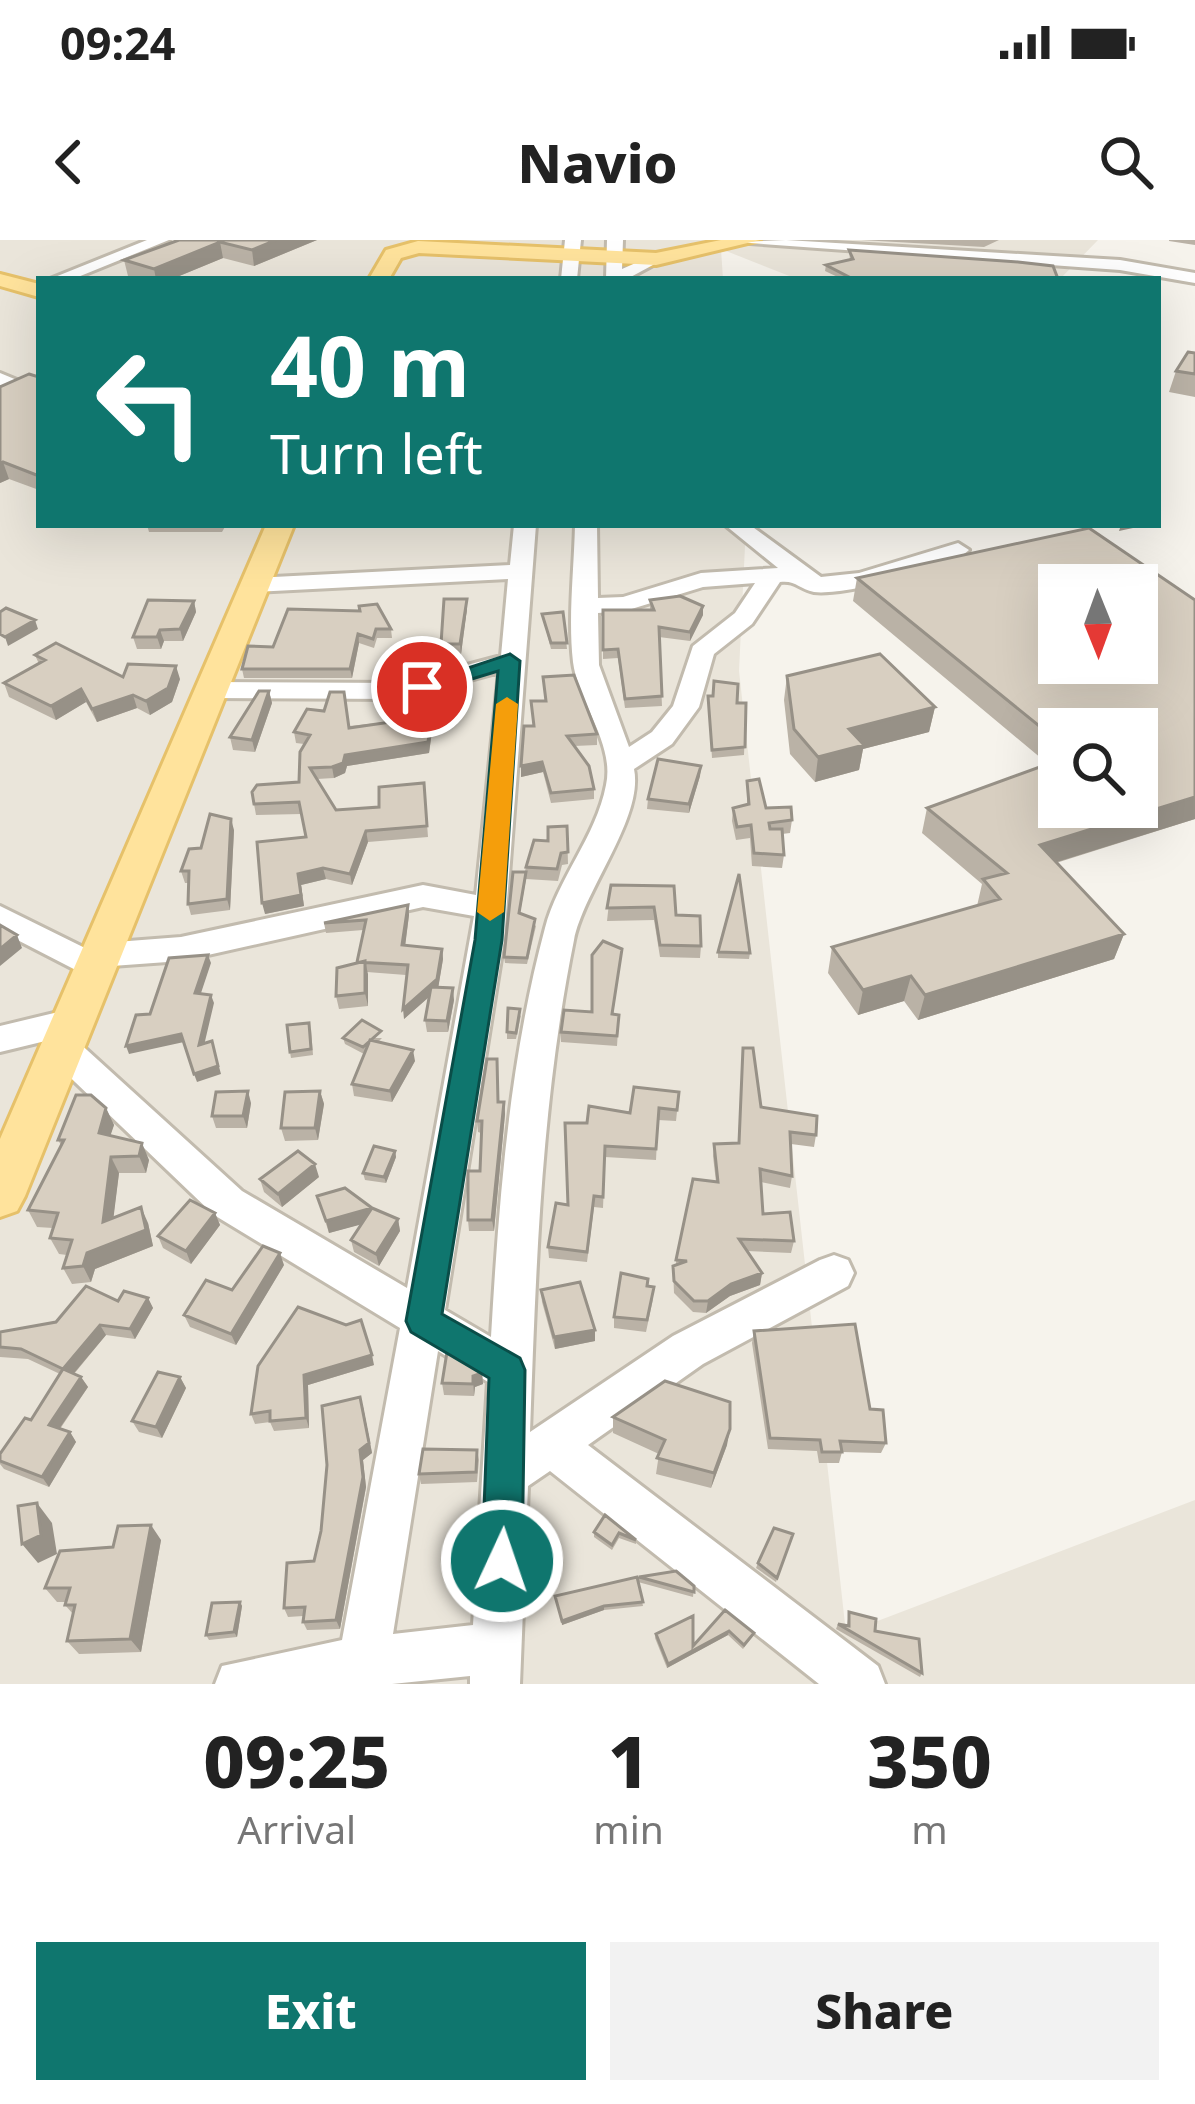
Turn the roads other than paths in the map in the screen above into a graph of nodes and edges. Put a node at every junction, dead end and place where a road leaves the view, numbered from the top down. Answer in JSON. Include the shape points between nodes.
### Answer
{"nodes":[{"id":1,"x":160,"y":240,"type":"edge"},
{"id":2,"x":554,"y":240,"type":"edge"},
{"id":3,"x":983,"y":240,"type":"edge"},
{"id":4,"x":747,"y":241,"type":"edge"},
{"id":5,"x":408,"y":244,"type":"edge"},
{"id":6,"x":572,"y":250,"type":"edge"},
{"id":7,"x":1086,"y":263,"type":"junction"},
{"id":8,"x":614,"y":264,"type":"edge"},
{"id":9,"x":66,"y":276,"type":"edge"},
{"id":10,"x":380,"y":276,"type":"edge"},
{"id":11,"x":1195,"y":278,"type":"edge"},
{"id":12,"x":0,"y":280,"type":"edge"},
{"id":13,"x":36,"y":289,"type":"edge"},
{"id":14,"x":20,"y":380,"type":"edge"},
{"id":15,"x":0,"y":393,"type":"edge"},
{"id":16,"x":279,"y":528,"type":"edge"},
{"id":17,"x":525,"y":528,"type":"edge"},
{"id":18,"x":586,"y":528,"type":"edge"},
{"id":19,"x":739,"y":528,"type":"edge"},
{"id":20,"x":958,"y":550,"type":"dead end"},
{"id":21,"x":518,"y":572,"type":"junction"},
{"id":22,"x":784,"y":574,"type":"junction"},
{"id":23,"x":254,"y":585,"type":"junction"},
{"id":24,"x":585,"y":606,"type":"junction"},
{"id":25,"x":510,"y":661,"type":"junction"},
{"id":26,"x":212,"y":689,"type":"junction"},
{"id":27,"x":620,"y":764,"type":"junction"},
{"id":28,"x":491,"y":908,"type":"junction"},
{"id":29,"x":0,"y":917,"type":"edge"},
{"id":30,"x":100,"y":962,"type":"junction"},
{"id":31,"x":70,"y":1035,"type":"junction"},
{"id":32,"x":0,"y":1039,"type":"edge"},
{"id":33,"x":0,"y":1196,"type":"edge"},
{"id":34,"x":835,"y":1273,"type":"dead end"},
{"id":35,"x":423,"y":1321,"type":"junction"},
{"id":36,"x":507,"y":1370,"type":"junction"},
{"id":37,"x":551,"y":1444,"type":"junction"},
{"id":38,"x":507,"y":1473,"type":"junction"},
{"id":39,"x":496,"y":1666,"type":"edge"},
{"id":40,"x":360,"y":1673,"type":"edge"},
{"id":41,"x":240,"y":1684,"type":"edge"},
{"id":42,"x":860,"y":1684,"type":"edge"}],
"edges":[{"from":1,"to":9,"type":"street"},
{"from":2,"to":6,"type":"street"},
{"from":3,"to":7,"type":"street"},
{"from":4,"to":7,"type":"street"},
{"from":4,"to":8,"type":"main road"},
{"from":5,"to":6,"type":"main road"},
{"from":5,"to":10,"type":"main road"},
{"from":6,"to":8,"type":"main road"},
{"from":7,"to":11,"type":"street","via":[[1125,259]]},
{"from":12,"to":13,"type":"main road"},
{"from":14,"to":15,"type":"street"},
{"from":16,"to":23,"type":"main road"},
{"from":17,"to":21,"type":"street"},
{"from":18,"to":24,"type":"street"},
{"from":19,"to":22,"type":"street"},
{"from":20,"to":22,"type":"street","via":[[862,580],[816,585]]},
{"from":21,"to":23,"type":"street"},
{"from":21,"to":25,"type":"street"},
{"from":22,"to":24,"type":"street","via":[[701,580],[625,604]]},
{"from":22,"to":27,"type":"street","via":[[740,626],[702,651],[686,707],[662,738]]},
{"from":23,"to":26,"type":"main road"},
{"from":24,"to":27,"type":"street","via":[[586,665]]},
{"from":25,"to":26,"type":"street","via":[[400,692]]},
{"from":25,"to":28,"type":"street"},
{"from":26,"to":30,"type":"main road"},
{"from":27,"to":36,"type":"street","via":[[604,835],[562,922],[539,1029]]},
{"from":28,"to":30,"type":"street","via":[[423,896]]},
{"from":28,"to":35,"type":"street"},
{"from":29,"to":30,"type":"street"},
{"from":30,"to":31,"type":"main road"},
{"from":31,"to":32,"type":"street"},
{"from":31,"to":33,"type":"main road"},
{"from":31,"to":35,"type":"street","via":[[228,1203]]},
{"from":34,"to":37,"type":"street","via":[[688,1350]]},
{"from":35,"to":36,"type":"street"},
{"from":35,"to":40,"type":"street"},
{"from":36,"to":38,"type":"street"},
{"from":37,"to":38,"type":"street"},
{"from":37,"to":42,"type":"street"},
{"from":38,"to":39,"type":"street"},
{"from":39,"to":40,"type":"street"},
{"from":40,"to":41,"type":"street"}]}
